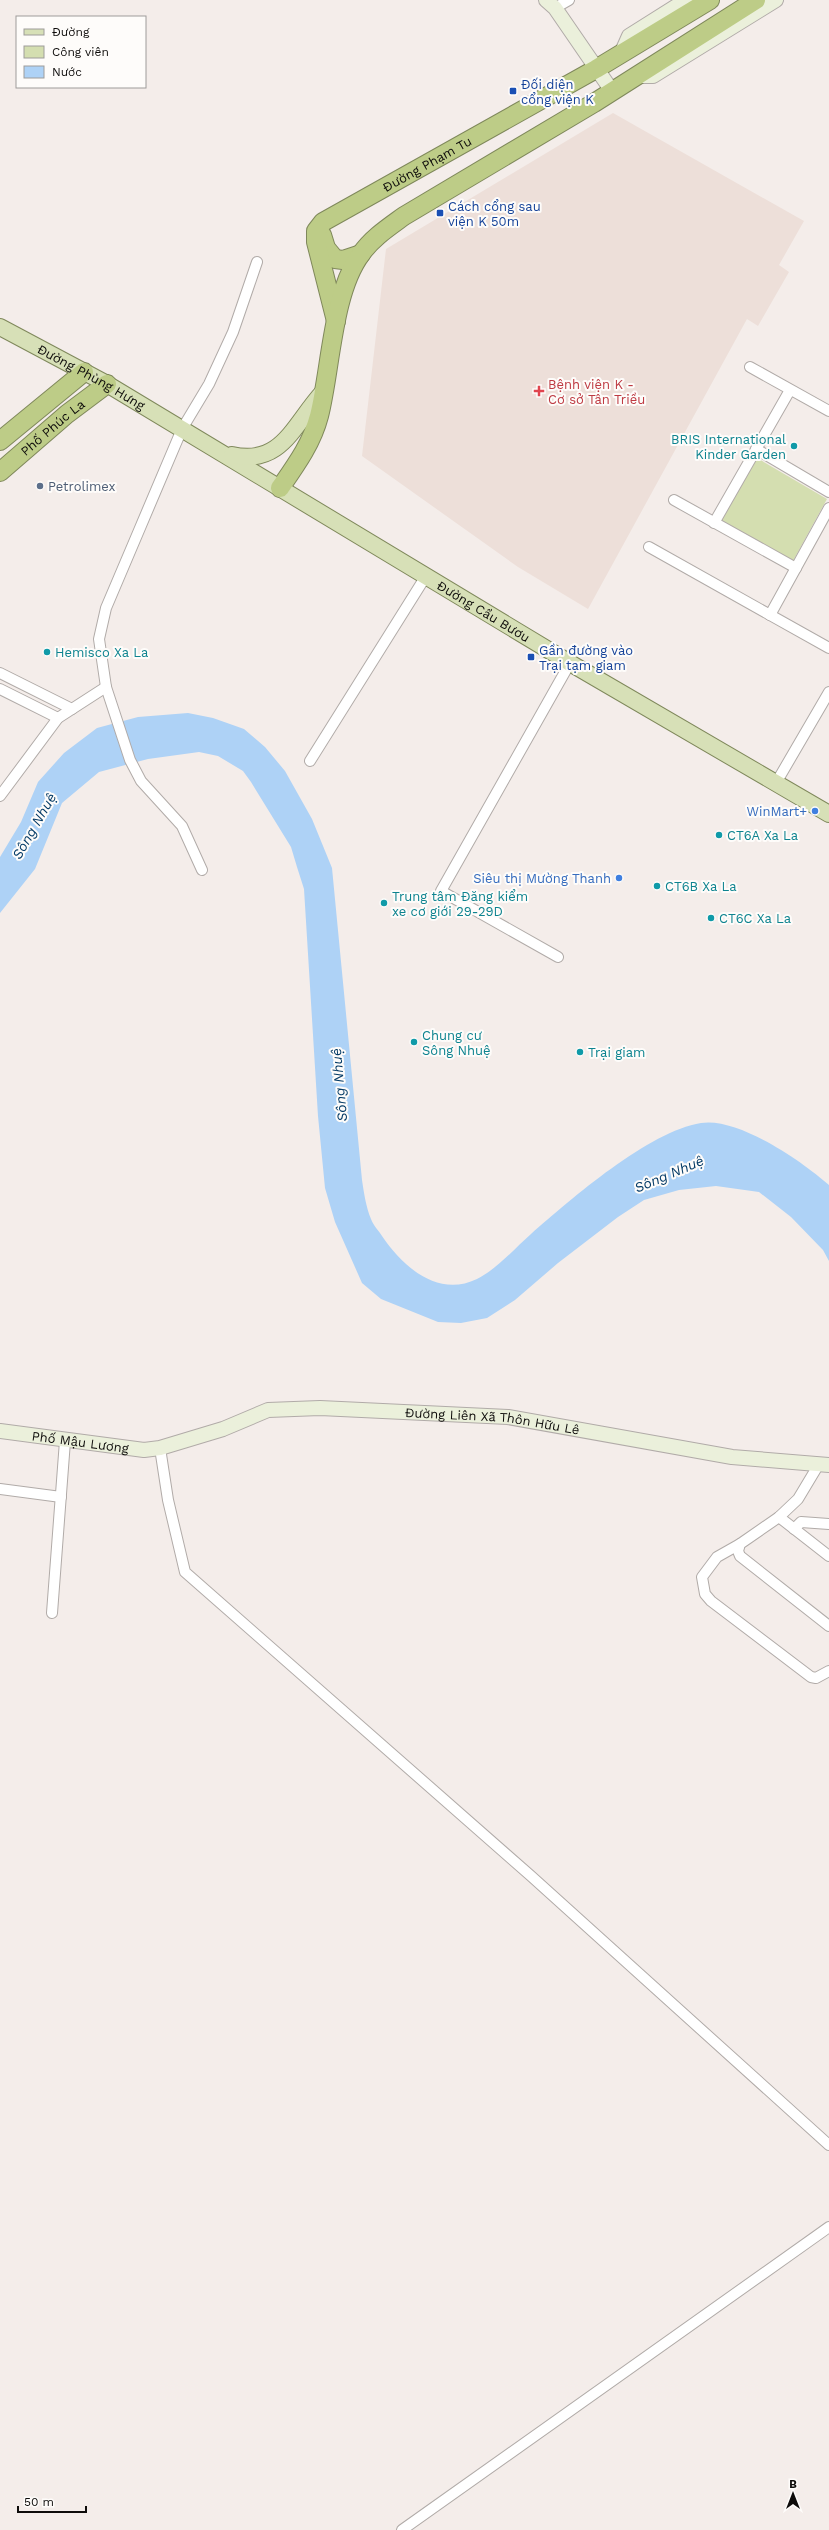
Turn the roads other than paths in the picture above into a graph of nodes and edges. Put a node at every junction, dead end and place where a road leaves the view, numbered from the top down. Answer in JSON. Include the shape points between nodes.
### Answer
{"nodes":[{"id":1,"x":569,"y":0,"type":"edge"},
{"id":2,"x":756,"y":0,"type":"edge"},
{"id":3,"x":776,"y":0,"type":"edge"},
{"id":4,"x":698,"y":2,"type":"edge"},
{"id":5,"x":551,"y":4,"type":"edge"},
{"id":6,"x":738,"y":18,"type":"junction"},
{"id":7,"x":596,"y":69,"type":"junction"},
{"id":8,"x":612,"y":92,"type":"junction"},
{"id":9,"x":320,"y":227,"type":"junction"},
{"id":10,"x":361,"y":254,"type":"junction"},
{"id":11,"x":257,"y":262,"type":"dead end"},
{"id":12,"x":336,"y":322,"type":"junction"},
{"id":13,"x":0,"y":327,"type":"edge"},
{"id":14,"x":750,"y":367,"type":"dead end"},
{"id":15,"x":84,"y":372,"type":"junction"},
{"id":16,"x":107,"y":384,"type":"junction"},
{"id":17,"x":790,"y":390,"type":"junction"},
{"id":18,"x":323,"y":392,"type":"junction"},
{"id":19,"x":829,"y":411,"type":"edge"},
{"id":20,"x":182,"y":429,"type":"junction"},
{"id":21,"x":0,"y":441,"type":"edge"},
{"id":22,"x":756,"y":449,"type":"junction"},
{"id":23,"x":222,"y":453,"type":"junction"},
{"id":24,"x":0,"y":472,"type":"edge"},
{"id":25,"x":280,"y":488,"type":"junction"},
{"id":26,"x":829,"y":492,"type":"edge"},
{"id":27,"x":674,"y":500,"type":"dead end"},
{"id":28,"x":829,"y":508,"type":"edge"},
{"id":29,"x":714,"y":523,"type":"junction"},
{"id":30,"x":649,"y":547,"type":"dead end"},
{"id":31,"x":796,"y":568,"type":"junction"},
{"id":32,"x":426,"y":576,"type":"junction"},
{"id":33,"x":770,"y":614,"type":"junction"},
{"id":34,"x":829,"y":648,"type":"edge"},
{"id":35,"x":570,"y":663,"type":"junction"},
{"id":36,"x":0,"y":673,"type":"edge"},
{"id":37,"x":106,"y":688,"type":"junction"},
{"id":38,"x":0,"y":689,"type":"edge"},
{"id":39,"x":829,"y":692,"type":"edge"},
{"id":40,"x":72,"y":709,"type":"junction"},
{"id":41,"x":58,"y":718,"type":"junction"},
{"id":42,"x":310,"y":760,"type":"dead end"},
{"id":43,"x":776,"y":783,"type":"junction"},
{"id":44,"x":1,"y":792,"type":"edge"},
{"id":45,"x":829,"y":814,"type":"edge"},
{"id":46,"x":202,"y":870,"type":"dead end"},
{"id":47,"x":558,"y":957,"type":"dead end"},
{"id":48,"x":0,"y":1431,"type":"edge"},
{"id":49,"x":65,"y":1441,"type":"junction"},
{"id":50,"x":160,"y":1448,"type":"junction"},
{"id":51,"x":824,"y":1465,"type":"edge"},
{"id":52,"x":0,"y":1489,"type":"edge"},
{"id":53,"x":61,"y":1497,"type":"junction"},
{"id":54,"x":779,"y":1517,"type":"junction"},
{"id":55,"x":829,"y":1524,"type":"edge"},
{"id":56,"x":794,"y":1529,"type":"junction"},
{"id":57,"x":740,"y":1544,"type":"junction"},
{"id":58,"x":829,"y":1556,"type":"edge"},
{"id":59,"x":52,"y":1613,"type":"dead end"},
{"id":60,"x":829,"y":1626,"type":"edge"},
{"id":61,"x":829,"y":1671,"type":"edge"},
{"id":62,"x":829,"y":2145,"type":"edge"},
{"id":63,"x":829,"y":2227,"type":"edge"},
{"id":64,"x":402,"y":2530,"type":"edge"}],
"edges":[{"from":1,"to":5,"type":"street"},
{"from":2,"to":6,"type":"highway"},
{"from":3,"to":6,"type":"street"},
{"from":4,"to":7,"type":"highway","name":"Đường Phạm Tu"},
{"from":5,"to":7,"type":"street"},
{"from":6,"to":8,"type":"highway"},
{"from":7,"to":8,"type":"street"},
{"from":7,"to":9,"type":"highway","name":"Đường Phạm Tu","via":[[323,222]]},
{"from":8,"to":10,"type":"highway","via":[[404,216],[379,235]]},
{"from":9,"to":10,"type":"highway","via":[[326,248],[335,259],[343,260]]},
{"from":9,"to":12,"type":"highway","via":[[316,232],[316,242]]},
{"from":10,"to":12,"type":"highway","via":[[352,270]]},
{"from":11,"to":20,"type":"street","via":[[233,332],[208,384]]},
{"from":12,"to":18,"type":"highway"},
{"from":13,"to":15,"type":"main road","name":"Đường Phùng Hưng"},
{"from":14,"to":17,"type":"street"},
{"from":15,"to":16,"type":"main road","name":"Đường Phùng Hưng"},
{"from":15,"to":21,"type":"highway","name":"Phố Phúc La"},
{"from":16,"to":20,"type":"main road","name":"Đường Phùng Hưng"},
{"from":16,"to":24,"type":"highway","name":"Phố Phúc La","via":[[67,414]]},
{"from":17,"to":19,"type":"street"},
{"from":17,"to":22,"type":"street"},
{"from":18,"to":23,"type":"main road","via":[[273,451],[255,458]]},
{"from":18,"to":25,"type":"highway","via":[[319,416],[303,455]]},
{"from":20,"to":23,"type":"main road","name":"Đường Cầu Bươu"},
{"from":20,"to":37,"type":"street","via":[[106,608],[99,639]]},
{"from":22,"to":26,"type":"street"},
{"from":22,"to":29,"type":"street"},
{"from":23,"to":25,"type":"main road","name":"Đường Cầu Bươu"},
{"from":25,"to":32,"type":"main road","name":"Đường Cầu Bươu"},
{"from":27,"to":29,"type":"street"},
{"from":28,"to":31,"type":"street"},
{"from":29,"to":31,"type":"street"},
{"from":30,"to":33,"type":"street"},
{"from":31,"to":33,"type":"street"},
{"from":32,"to":35,"type":"main road","name":"Đường Cầu Bươu"},
{"from":32,"to":42,"type":"street"},
{"from":33,"to":34,"type":"street"},
{"from":35,"to":43,"type":"main road","name":"Đường Cầu Bươu"},
{"from":35,"to":47,"type":"street","via":[[442,891]]},
{"from":36,"to":40,"type":"street"},
{"from":37,"to":40,"type":"street"},
{"from":37,"to":46,"type":"street","via":[[130,760],[141,780],[182,826]]},
{"from":38,"to":41,"type":"street"},
{"from":39,"to":43,"type":"street"},
{"from":40,"to":41,"type":"street"},
{"from":41,"to":44,"type":"street"},
{"from":43,"to":45,"type":"main road","name":"Đường Cầu Bươu"},
{"from":48,"to":49,"type":"street","name":"Phố Mậu Lương"},
{"from":49,"to":50,"type":"street","name":"Phố Mậu Lương","via":[[144,1450]]},
{"from":49,"to":53,"type":"street"},
{"from":50,"to":51,"type":"street","name":"Đường Liên Xã Thôn Hữu Lê","via":[[223,1429],[268,1410],[320,1408],[508,1417],[732,1458]]},
{"from":50,"to":62,"type":"street","via":[[168,1500],[185,1572],[531,1876]]},
{"from":51,"to":54,"type":"street"},
{"from":52,"to":53,"type":"street"},
{"from":53,"to":59,"type":"street"},
{"from":54,"to":56,"type":"street"},
{"from":54,"to":57,"type":"street"},
{"from":55,"to":56,"type":"street","via":[[801,1522]]},
{"from":56,"to":58,"type":"street"},
{"from":57,"to":60,"type":"street","via":[[740,1556]]},
{"from":57,"to":61,"type":"street","via":[[717,1557],[702,1578],[705,1594],[811,1677],[816,1678]]},
{"from":63,"to":64,"type":"street"}]}
